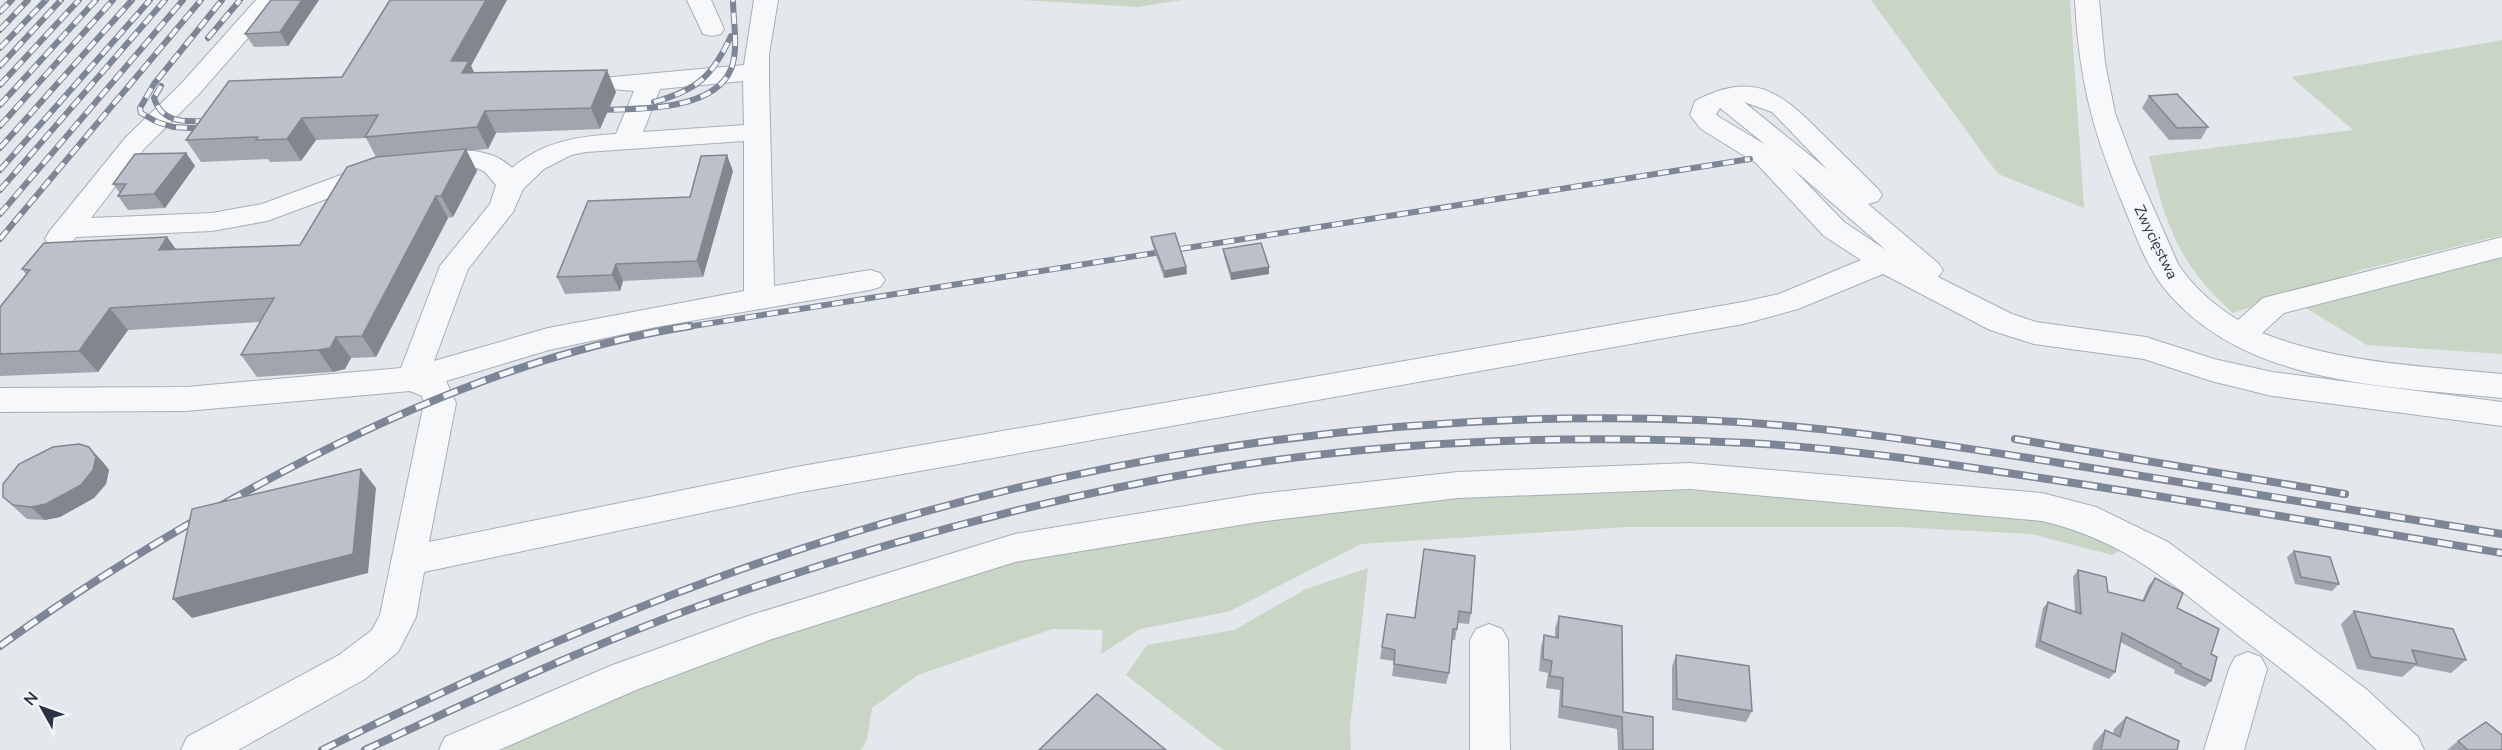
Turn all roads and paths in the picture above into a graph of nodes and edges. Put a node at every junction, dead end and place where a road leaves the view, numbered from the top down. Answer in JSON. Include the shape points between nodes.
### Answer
{"nodes":[{"id":1,"x":269,"y":0,"type":"edge"},
{"id":2,"x":699,"y":0,"type":"edge"},
{"id":3,"x":766,"y":0,"type":"edge"},
{"id":4,"x":2087,"y":0,"type":"edge"},
{"id":5,"x":712,"y":29,"type":"dead end"},
{"id":6,"x":756,"y":71,"type":"junction"},
{"id":7,"x":611,"y":83,"type":"dead end"},
{"id":8,"x":650,"y":83,"type":"junction"},
{"id":9,"x":1721,"y":97,"type":"junction"},
{"id":10,"x":758,"y":132,"type":"junction"},
{"id":11,"x":626,"y":141,"type":"junction"},
{"id":12,"x":586,"y":144,"type":"junction"},
{"id":13,"x":486,"y":159,"type":"junction"},
{"id":14,"x":510,"y":185,"type":"junction"},
{"id":15,"x":68,"y":228,"type":"junction"},
{"id":16,"x":2502,"y":247,"type":"edge"},
{"id":17,"x":45,"y":255,"type":"edge"},
{"id":18,"x":1884,"y":262,"type":"junction"},
{"id":19,"x":870,"y":280,"type":"dead end"},
{"id":20,"x":759,"y":297,"type":"junction"},
{"id":21,"x":2001,"y":322,"type":"junction"},
{"id":22,"x":2241,"y":335,"type":"junction"},
{"id":23,"x":2092,"y":342,"type":"junction"},
{"id":24,"x":413,"y":379,"type":"junction"},
{"id":25,"x":2502,"y":386,"type":"edge"},
{"id":26,"x":0,"y":400,"type":"edge"},
{"id":27,"x":2502,"y":414,"type":"edge"},
{"id":28,"x":409,"y":561,"type":"junction"},
{"id":29,"x":1489,"y":640,"type":"dead end"},
{"id":30,"x":2248,"y":669,"type":"dead end"},
{"id":31,"x":201,"y":750,"type":"edge"},
{"id":32,"x":459,"y":750,"type":"edge"},
{"id":33,"x":1490,"y":750,"type":"edge"},
{"id":34,"x":2224,"y":750,"type":"edge"},
{"id":35,"x":2404,"y":750,"type":"edge"}],
"edges":[{"from":1,"to":15,"type":"street","via":[[135,143]]},
{"from":2,"to":5,"type":"street"},
{"from":3,"to":6,"type":"street"},
{"from":4,"to":22,"type":"street","name":"Zwycięstwa","via":[[2098,99],[2151,238],[2187,296]]},
{"from":6,"to":8,"type":"street"},
{"from":6,"to":10,"type":"street"},
{"from":7,"to":8,"type":"street"},
{"from":8,"to":11,"type":"street"},
{"from":9,"to":18,"type":"street","via":[[1704,106],[1703,115],[1710,123],[1766,157],[1834,229]]},
{"from":9,"to":21,"type":"street","via":[[1907,254]]},
{"from":9,"to":23,"type":"street","via":[[1744,92],[1781,107],[1969,291],[2026,323]]},
{"from":10,"to":11,"type":"street"},
{"from":10,"to":20,"type":"street"},
{"from":11,"to":12,"type":"street"},
{"from":12,"to":13,"type":"street"},
{"from":12,"to":14,"type":"street","via":[[563,149],[534,163]]},
{"from":13,"to":14,"type":"street","via":[[502,169]]},
{"from":13,"to":15,"type":"street","via":[[384,168],[267,212],[212,222]]},
{"from":14,"to":24,"type":"street","via":[[503,206],[455,266]]},
{"from":15,"to":17,"type":"street"},
{"from":16,"to":22,"type":"street","via":[[2274,304]]},
{"from":18,"to":21,"type":"street"},
{"from":18,"to":28,"type":"street","via":[[1787,302],[1743,313],[796,480]]},
{"from":19,"to":20,"type":"street"},
{"from":20,"to":24,"type":"street","via":[[548,339]]},
{"from":21,"to":23,"type":"street","via":[[2034,333]]},
{"from":22,"to":25,"type":"street","name":"Zwycięstwa","via":[[2308,362]]},
{"from":23,"to":27,"type":"street","via":[[2146,348],[2211,370],[2271,384]]},
{"from":24,"to":26,"type":"street","via":[[186,399]]},
{"from":24,"to":28,"type":"street","via":[[435,389],[441,403]]},
{"from":28,"to":31,"type":"street","via":[[398,617],[385,641],[352,667]]},
{"from":29,"to":33,"type":"street"},
{"from":30,"to":34,"type":"street"},
{"from":32,"to":35,"type":"street","via":[[623,678],[764,626],[1015,548],[1258,508],[1458,485],[1690,476],[2042,507],[2100,523],[2178,568],[2352,701]]}]}
